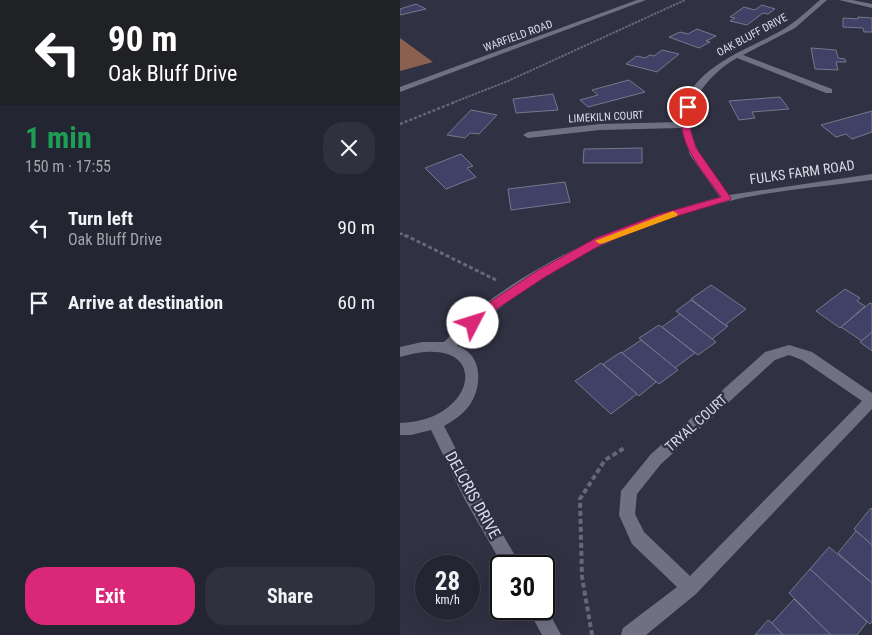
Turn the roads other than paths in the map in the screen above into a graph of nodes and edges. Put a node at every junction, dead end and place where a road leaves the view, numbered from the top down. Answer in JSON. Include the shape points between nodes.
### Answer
{"nodes":[{"id":1,"x":643,"y":0,"type":"edge"},
{"id":2,"x":824,"y":0,"type":"edge"},
{"id":3,"x":842,"y":0,"type":"edge"},
{"id":4,"x":872,"y":6,"type":"edge"},
{"id":5,"x":736,"y":55,"type":"junction"},
{"id":6,"x":400,"y":90,"type":"edge"},
{"id":7,"x":829,"y":91,"type":"dead end"},
{"id":8,"x":684,"y":125,"type":"junction"},
{"id":9,"x":528,"y":135,"type":"dead end"},
{"id":10,"x":872,"y":177,"type":"edge"},
{"id":11,"x":726,"y":198,"type":"junction"},
{"id":12,"x":447,"y":347,"type":"junction"},
{"id":13,"x":400,"y":352,"type":"edge"},
{"id":14,"x":435,"y":424,"type":"junction"},
{"id":15,"x":400,"y":429,"type":"edge"},
{"id":16,"x":506,"y":555,"type":"edge"},
{"id":17,"x":690,"y":588,"type":"junction"},
{"id":18,"x":543,"y":620,"type":"edge"},
{"id":19,"x":552,"y":635,"type":"edge"},
{"id":20,"x":630,"y":635,"type":"edge"}],
"edges":[{"from":1,"to":6,"type":"street","name":"WARFIELD ROAD"},
{"from":2,"to":5,"type":"street","name":"OAK BLUFF DRIVE","via":[[798,23]]},
{"from":3,"to":4,"type":"street"},
{"from":5,"to":7,"type":"street"},
{"from":5,"to":8,"type":"street","name":"OAK BLUFF DRIVE","via":[[716,67],[699,84]]},
{"from":8,"to":9,"type":"street","name":"LIMEKILN COURT","via":[[600,127]]},
{"from":8,"to":11,"type":"street","via":[[692,148]]},
{"from":10,"to":11,"type":"street","name":"FULKS FARM ROAD"},
{"from":11,"to":12,"type":"street","name":"FULKS FARM ROAD","via":[[600,241],[485,311]]},
{"from":12,"to":13,"type":"street","via":[[425,344]]},
{"from":12,"to":14,"type":"street","via":[[464,357],[472,379],[467,396],[455,411]]},
{"from":14,"to":15,"type":"street","via":[[413,430]]},
{"from":14,"to":16,"type":"street","name":"DELCRIS DRIVE"},
{"from":17,"to":17,"type":"street","name":"TRYAL COURT","via":[[638,538],[627,515],[629,491],[656,459],[770,356],[789,350],[807,356],[872,400]]},
{"from":17,"to":20,"type":"street","name":"TRYAL COURT"},
{"from":18,"to":19,"type":"street"}]}
